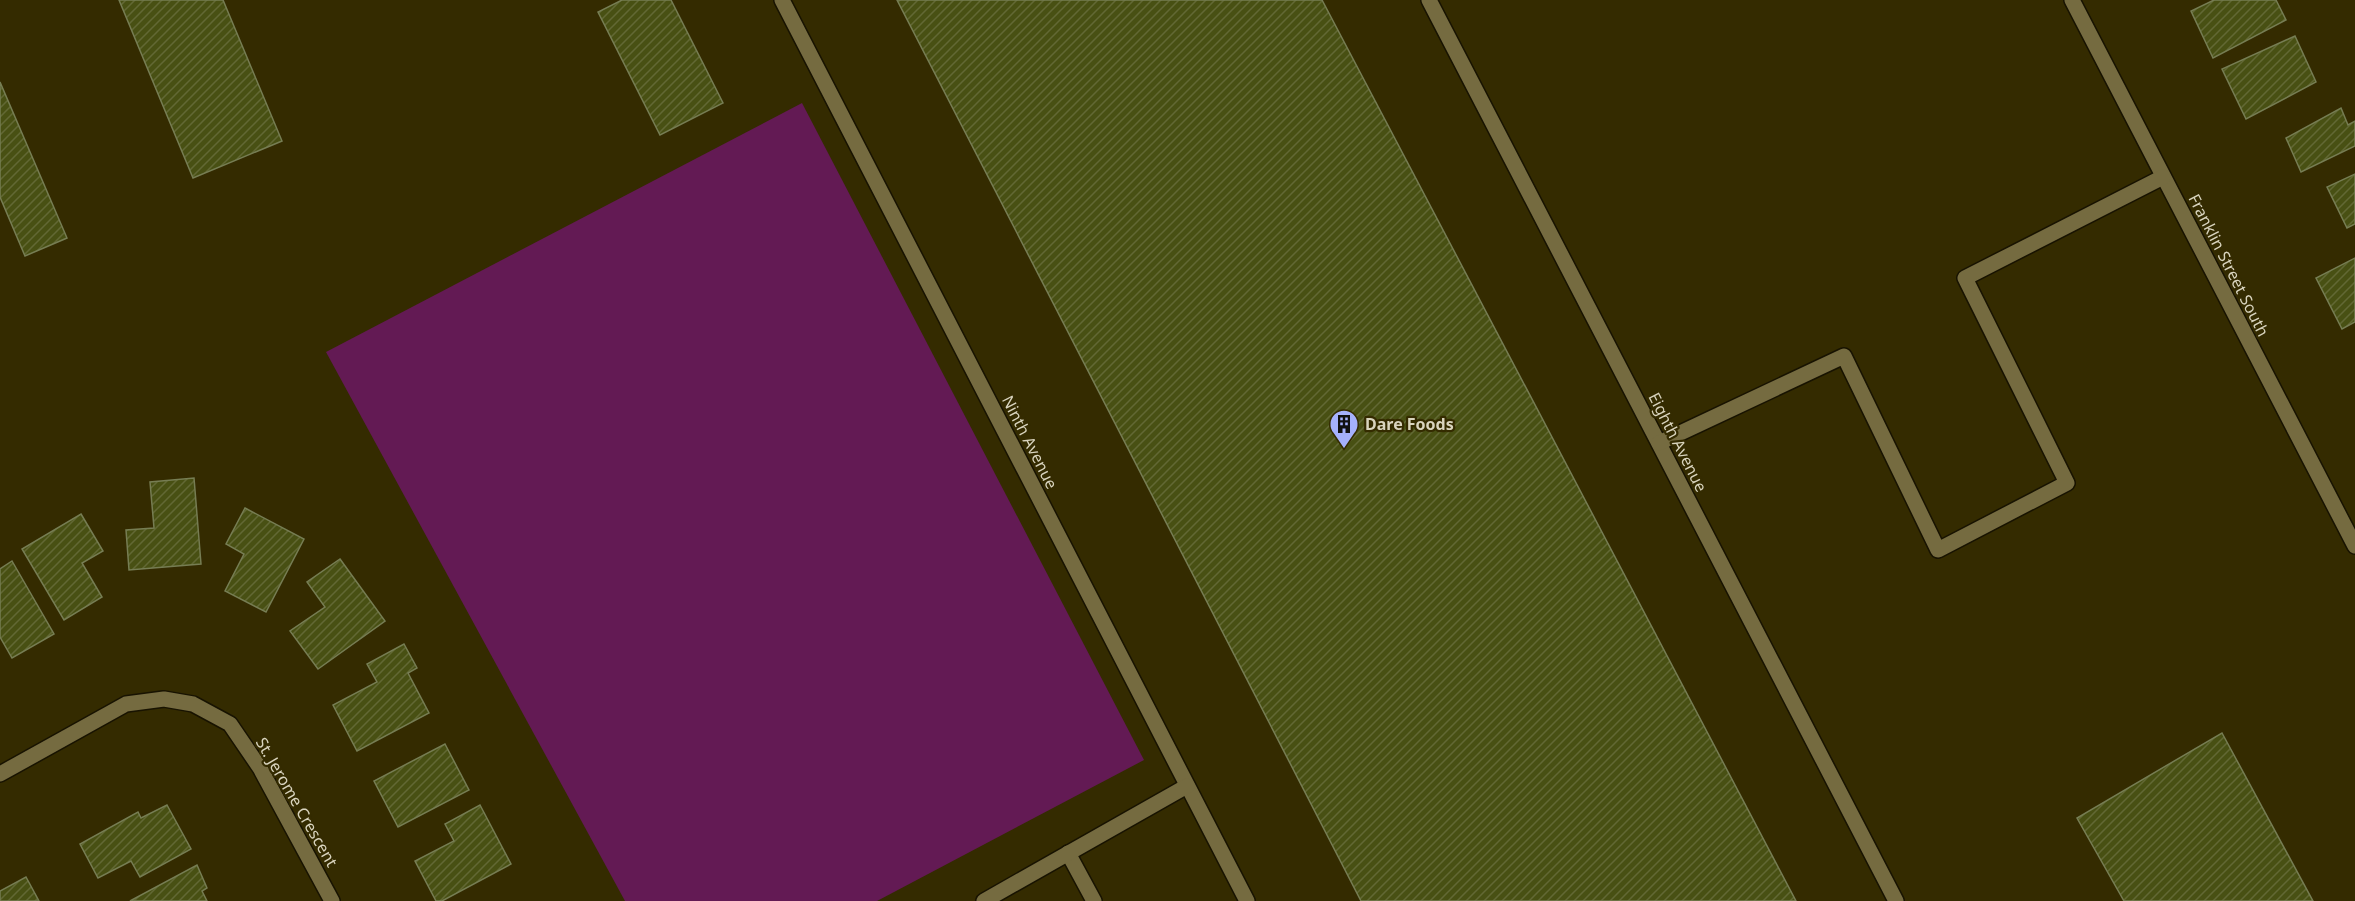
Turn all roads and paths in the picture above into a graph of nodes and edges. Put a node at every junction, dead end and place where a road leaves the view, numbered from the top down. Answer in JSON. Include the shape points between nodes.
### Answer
{"nodes":[{"id":1,"x":782,"y":0,"type":"edge"},
{"id":2,"x":1429,"y":0,"type":"edge"},
{"id":3,"x":2072,"y":0,"type":"edge"},
{"id":4,"x":2163,"y":177,"type":"junction"},
{"id":5,"x":1659,"y":443,"type":"junction"},
{"id":6,"x":2355,"y":546,"type":"edge"},
{"id":7,"x":0,"y":774,"type":"edge"},
{"id":8,"x":1187,"y":786,"type":"junction"},
{"id":9,"x":1068,"y":853,"type":"junction"},
{"id":10,"x":332,"y":901,"type":"edge"},
{"id":11,"x":984,"y":901,"type":"edge"},
{"id":12,"x":1094,"y":901,"type":"edge"},
{"id":13,"x":1247,"y":901,"type":"edge"},
{"id":14,"x":1896,"y":901,"type":"edge"}],
"edges":[{"from":1,"to":8,"type":"street","name":"Ninth Avenue"},
{"from":2,"to":5,"type":"street","name":"Eighth Avenue"},
{"from":3,"to":4,"type":"street","name":"Franklin Street South"},
{"from":4,"to":5,"type":"street","via":[[1965,278],[2067,483],[2056,489],[1938,550],[1844,356]]},
{"from":4,"to":6,"type":"street","name":"Franklin Street South"},
{"from":5,"to":14,"type":"street","name":"Eighth Avenue"},
{"from":7,"to":10,"type":"street","name":"St. Jerome Crescent","via":[[126,704],[164,699],[193,704],[230,724],[260,768]]},
{"from":8,"to":9,"type":"street"},
{"from":8,"to":13,"type":"street","name":"Ninth Avenue"},
{"from":9,"to":11,"type":"street"},
{"from":9,"to":12,"type":"street"}]}
